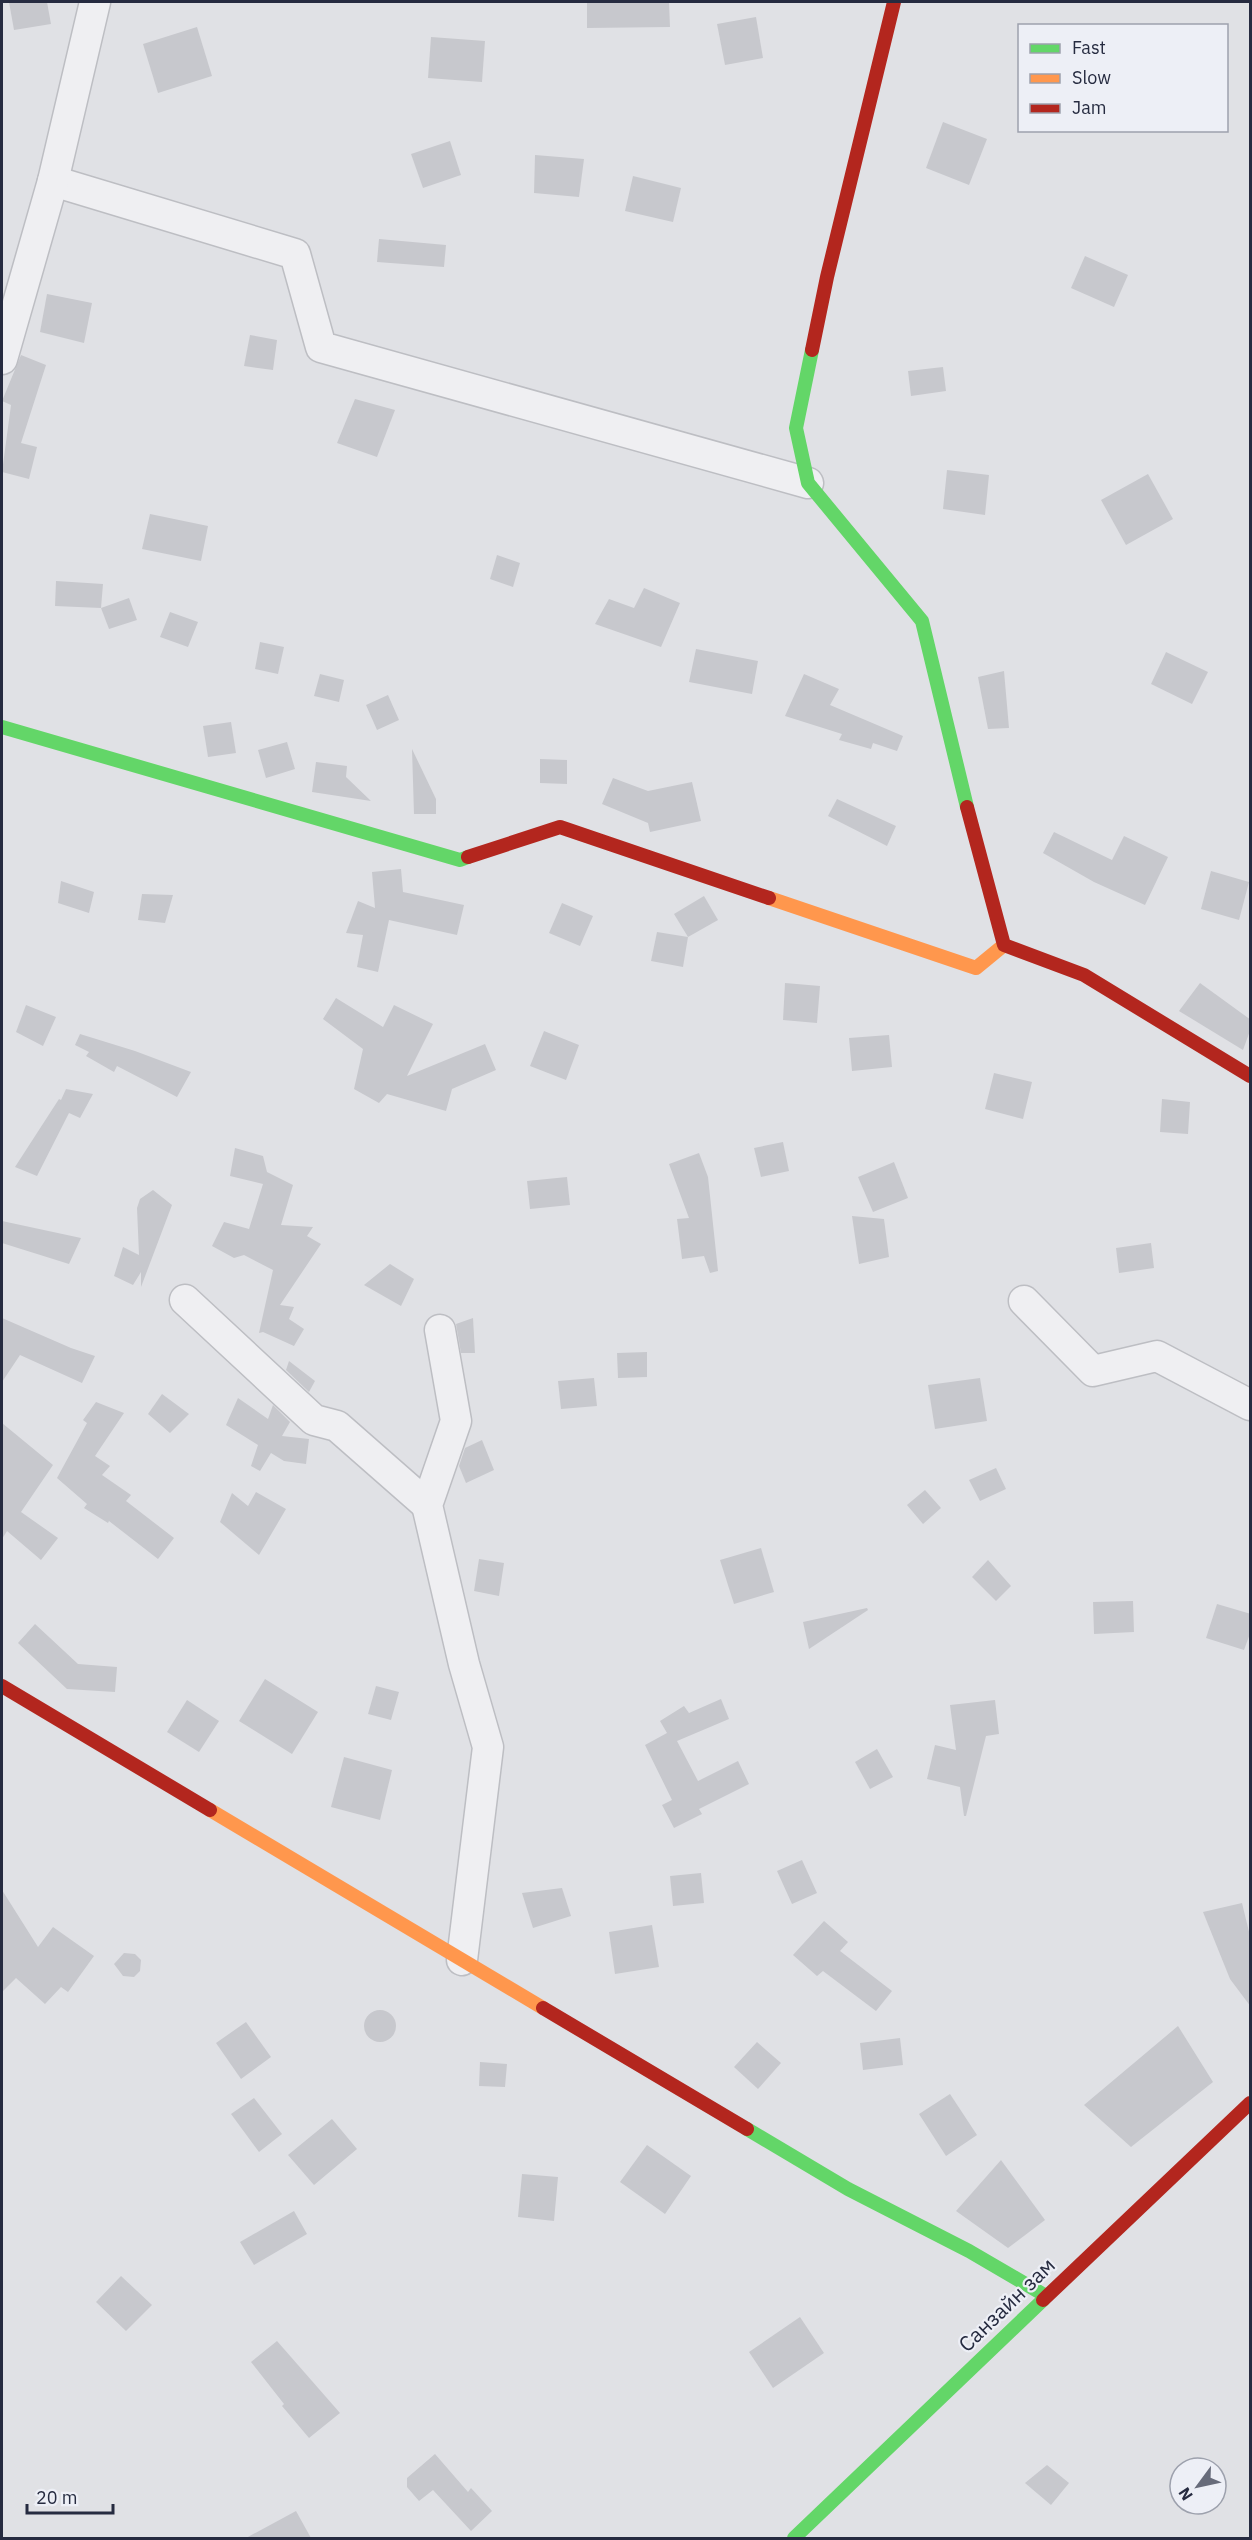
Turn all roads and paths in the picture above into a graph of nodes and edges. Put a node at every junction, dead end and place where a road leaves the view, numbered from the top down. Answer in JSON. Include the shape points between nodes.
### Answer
{"nodes":[{"id":1,"x":95,"y":2,"type":"edge"},
{"id":2,"x":894,"y":2,"type":"edge"},
{"id":3,"x":53,"y":181,"type":"junction"},
{"id":4,"x":2,"y":359,"type":"edge"},
{"id":5,"x":808,"y":483,"type":"junction"},
{"id":6,"x":2,"y":727,"type":"edge"},
{"id":7,"x":1004,"y":945,"type":"junction"},
{"id":8,"x":1251,"y":1076,"type":"edge"},
{"id":9,"x":185,"y":1300,"type":"dead end"},
{"id":10,"x":1024,"y":1300,"type":"dead end"},
{"id":11,"x":440,"y":1330,"type":"dead end"},
{"id":12,"x":1251,"y":1405,"type":"edge"},
{"id":13,"x":427,"y":1504,"type":"junction"},
{"id":14,"x":2,"y":1686,"type":"edge"},
{"id":15,"x":462,"y":1960,"type":"junction"},
{"id":16,"x":1251,"y":2103,"type":"edge"},
{"id":17,"x":1046,"y":2296,"type":"junction"},
{"id":18,"x":794,"y":2538,"type":"edge"}],
"edges":[{"from":1,"to":3,"type":"street"},
{"from":2,"to":5,"type":"street","via":[[827,277],[796,428]]},
{"from":3,"to":4,"type":"street"},
{"from":3,"to":5,"type":"street","via":[[295,254],[321,347]]},
{"from":5,"to":7,"type":"street","via":[[922,621]]},
{"from":6,"to":7,"type":"street","via":[[460,860],[560,827],[976,968]]},
{"from":7,"to":8,"type":"street","via":[[1084,975]]},
{"from":9,"to":13,"type":"street","via":[[314,1420],[337,1426]]},
{"from":10,"to":12,"type":"street","via":[[1093,1371],[1157,1356]]},
{"from":11,"to":13,"type":"street","via":[[456,1421]]},
{"from":13,"to":15,"type":"street","via":[[464,1664],[488,1747]]},
{"from":14,"to":15,"type":"street"},
{"from":15,"to":17,"type":"street","via":[[848,2189]]},
{"from":16,"to":17,"type":"street","name":"Санзайн зам"},
{"from":17,"to":18,"type":"street","name":"Санзайн зам"}]}
